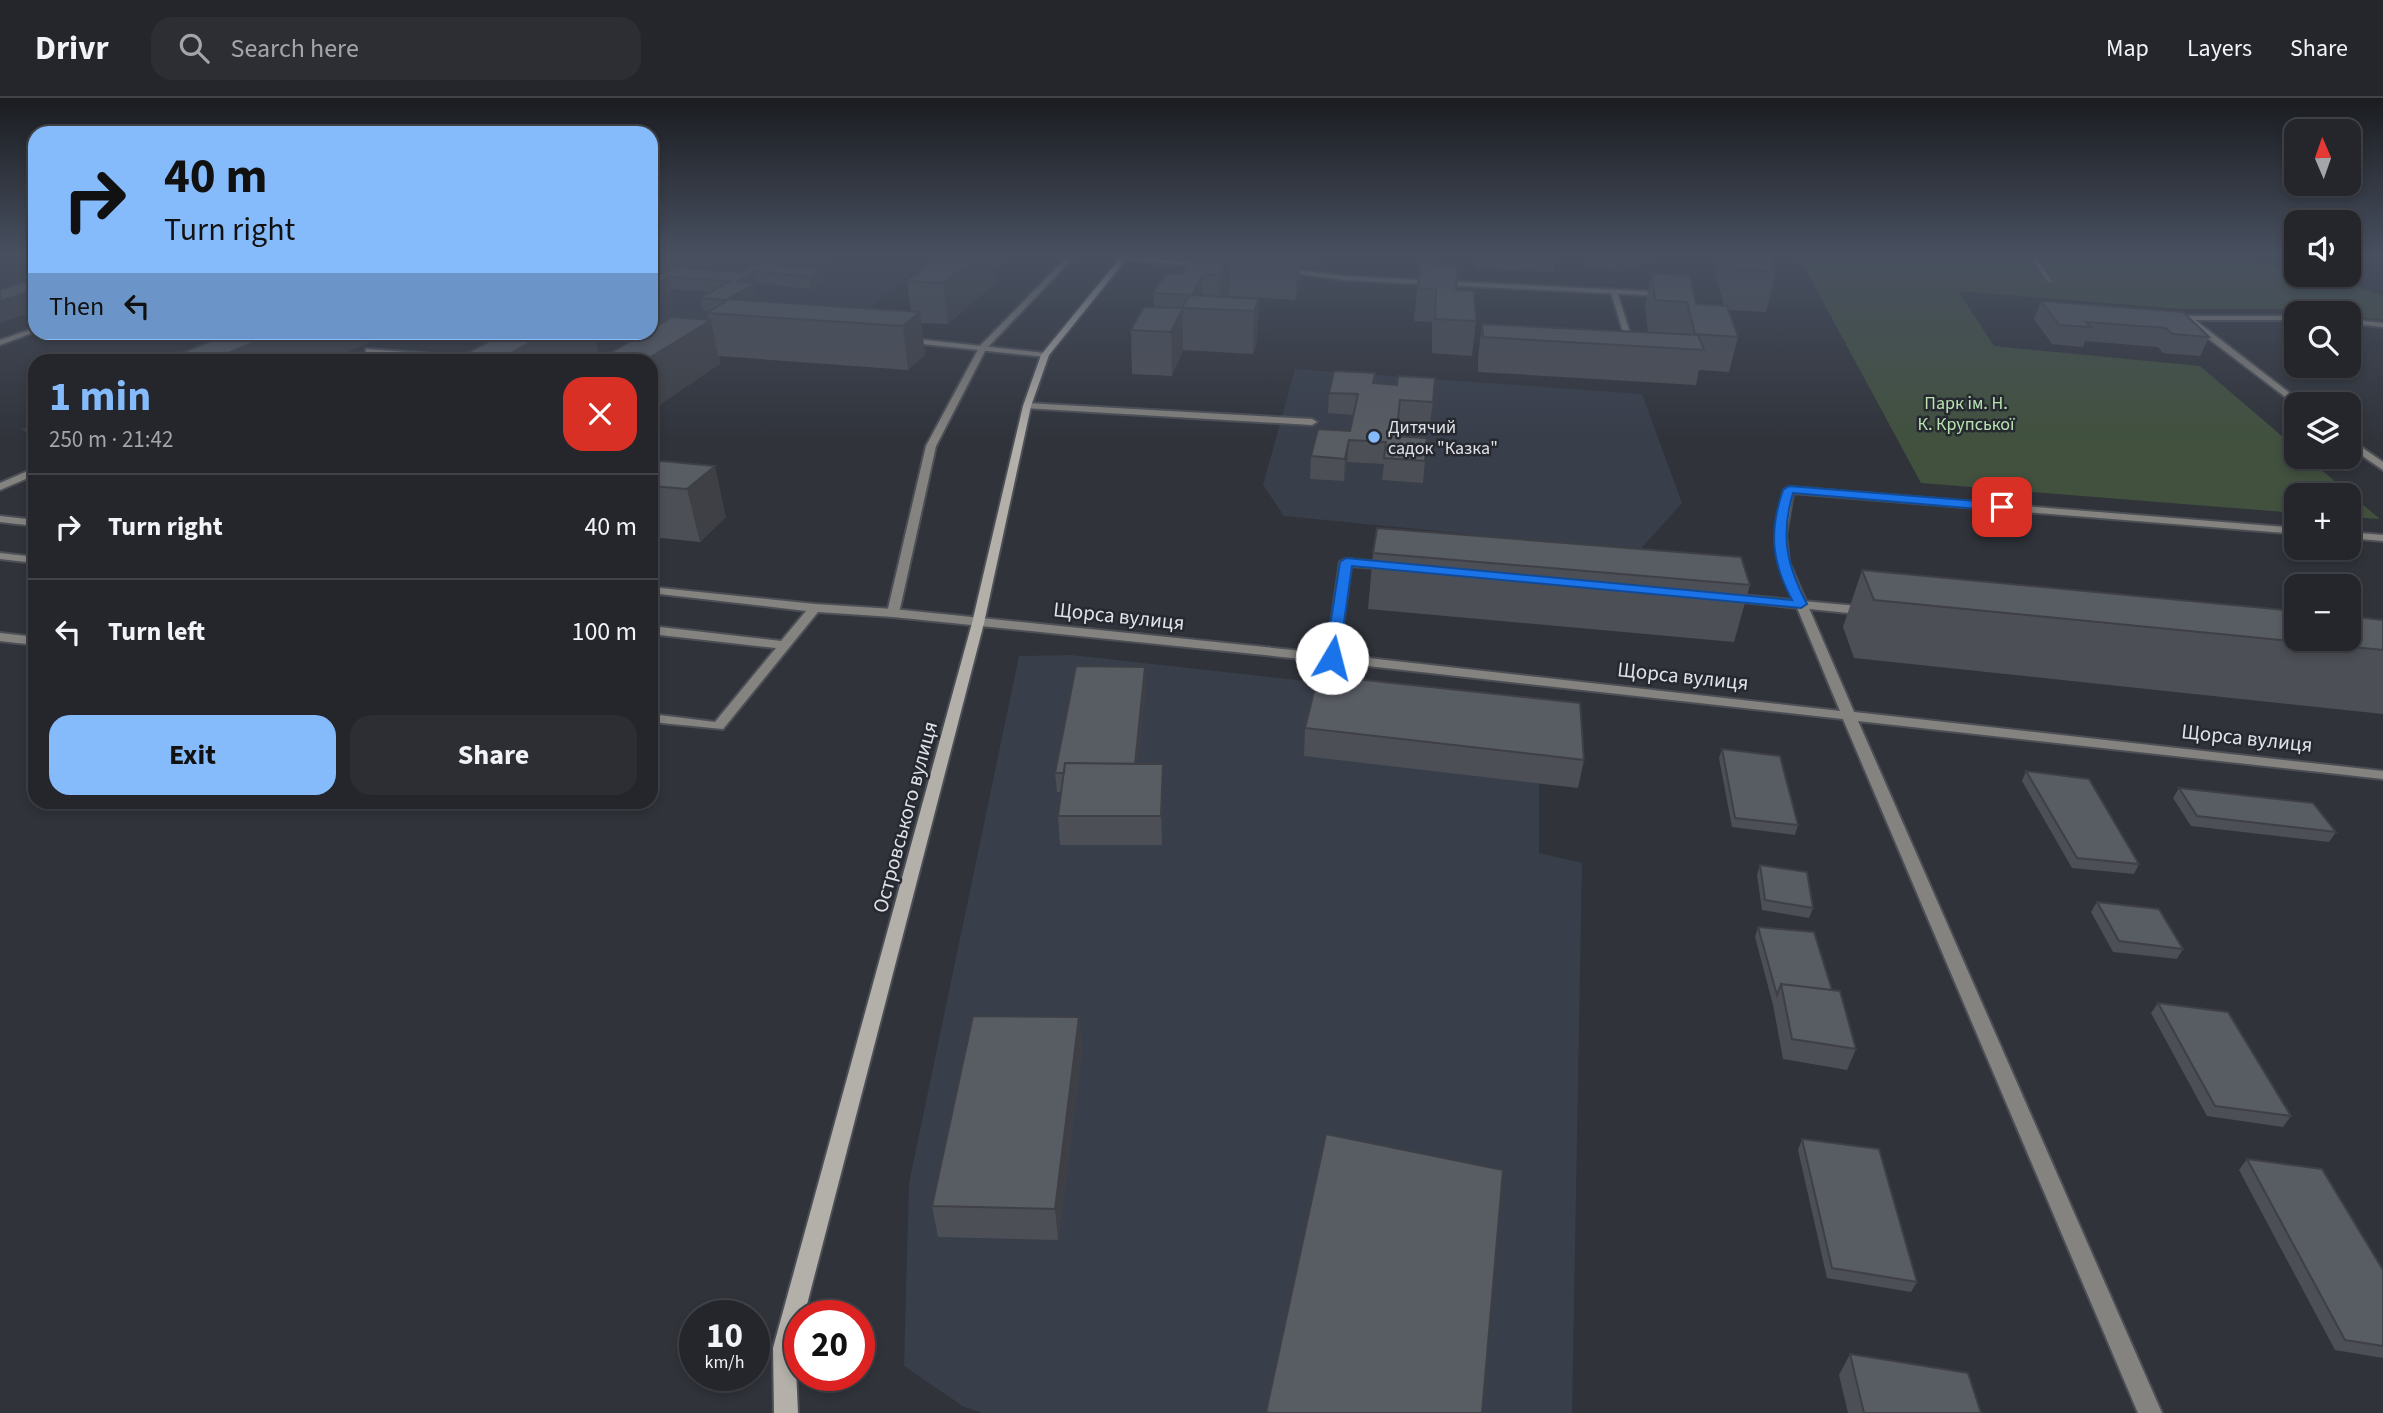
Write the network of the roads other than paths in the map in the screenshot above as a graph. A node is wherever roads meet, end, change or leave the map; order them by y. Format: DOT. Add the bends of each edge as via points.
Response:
graph roads {
  1 [pos="1012,318"];
  2 [pos="1075,318"];
  3 [pos="1623,318"];
  4 [pos="2187,318"];
  5 [pos="2361,322"];
  6 [pos="2383,325"];
  7 [pos="28,333"];
  8 [pos="902,340"];
  9 [pos="0,343"];
  10 [pos="983,348"];
  11 [pos="369,351"];
  12 [pos="408,354"];
  13 [pos="1045,355"];
  14 [pos="1637,361"];
  15 [pos="2285,392"];
  16 [pos="1027,406"];
  17 [pos="1312,422"];
  18 [pos="2361,450"];
  19 [pos="2382,465"];
  20 [pos="28,474"];
  21 [pos="0,487"];
  22 [pos="0,519"];
  23 [pos="28,522"];
  24 [pos="2284,530"];
  25 [pos="2361,536"];
  26 [pos="2383,538"];
  27 [pos="0,556"];
  28 [pos="28,559"];
  29 [pos="1401,567"];
  30 [pos="658,591"];
  31 [pos="1718,597"];
  32 [pos="1801,604"];
  33 [pos="815,608"];
  34 [pos="893,613"];
  35 [pos="1884,613"];
  36 [pos="978,623"];
  37 [pos="658,631"];
  38 [pos="0,637"];
  39 [pos="28,640"];
  40 [pos="784,645"];
  41 [pos="1332,658"];
  42 [pos="1847,715"];
  43 [pos="658,719"];
  44 [pos="2383,775"];
  45 [pos="786,1413"];
  46 [pos="2150,1413"];
  1 -- 10 [label="street"];
  2 -- 13 [label="main road, Островського вулиця"];
  3 -- 14 [label="street"];
  4 -- 15 [label="street"];
  5 -- 6 [label="street"];
  7 -- 9 [label="street"];
  8 -- 10 [label="street"];
  10 -- 13 [label="street"];
  10 -- 34 [label="street" via="931,446"];
  11 -- 12 [label="street"];
  13 -- 16 [label="main road, Островського вулиця"];
  16 -- 17 [label="street"];
  16 -- 36 [label="main road, Островського вулиця"];
  18 -- 19 [label="street"];
  20 -- 21 [label="street"];
  22 -- 23 [label="street"];
  24 -- 32 [label="street" via="1789,490 1779,520 1783,572"];
  25 -- 26 [label="street"];
  27 -- 28 [label="street"];
  29 -- 41 [label="street" via="1346,562"];
  30 -- 33 [label="street, Щорса вулиця"];
  31 -- 32 [label="street"];
  32 -- 35 [label="street"];
  32 -- 42 [label="street"];
  33 -- 34 [label="street, Щорса вулиця"];
  33 -- 40 [label="street"];
  34 -- 36 [label="street, Щорса вулиця"];
  36 -- 41 [label="street, Щорса вулиця"];
  36 -- 45 [label="main road, Островського вулиця" via="784,1348"];
  37 -- 40 [label="street"];
  38 -- 39 [label="street"];
  40 -- 43 [label="street" via="718,726"];
  41 -- 42 [label="street, Щорса вулиця"];
  42 -- 44 [label="street, Щорса вулиця"];
  42 -- 46 [label="street"];
}
